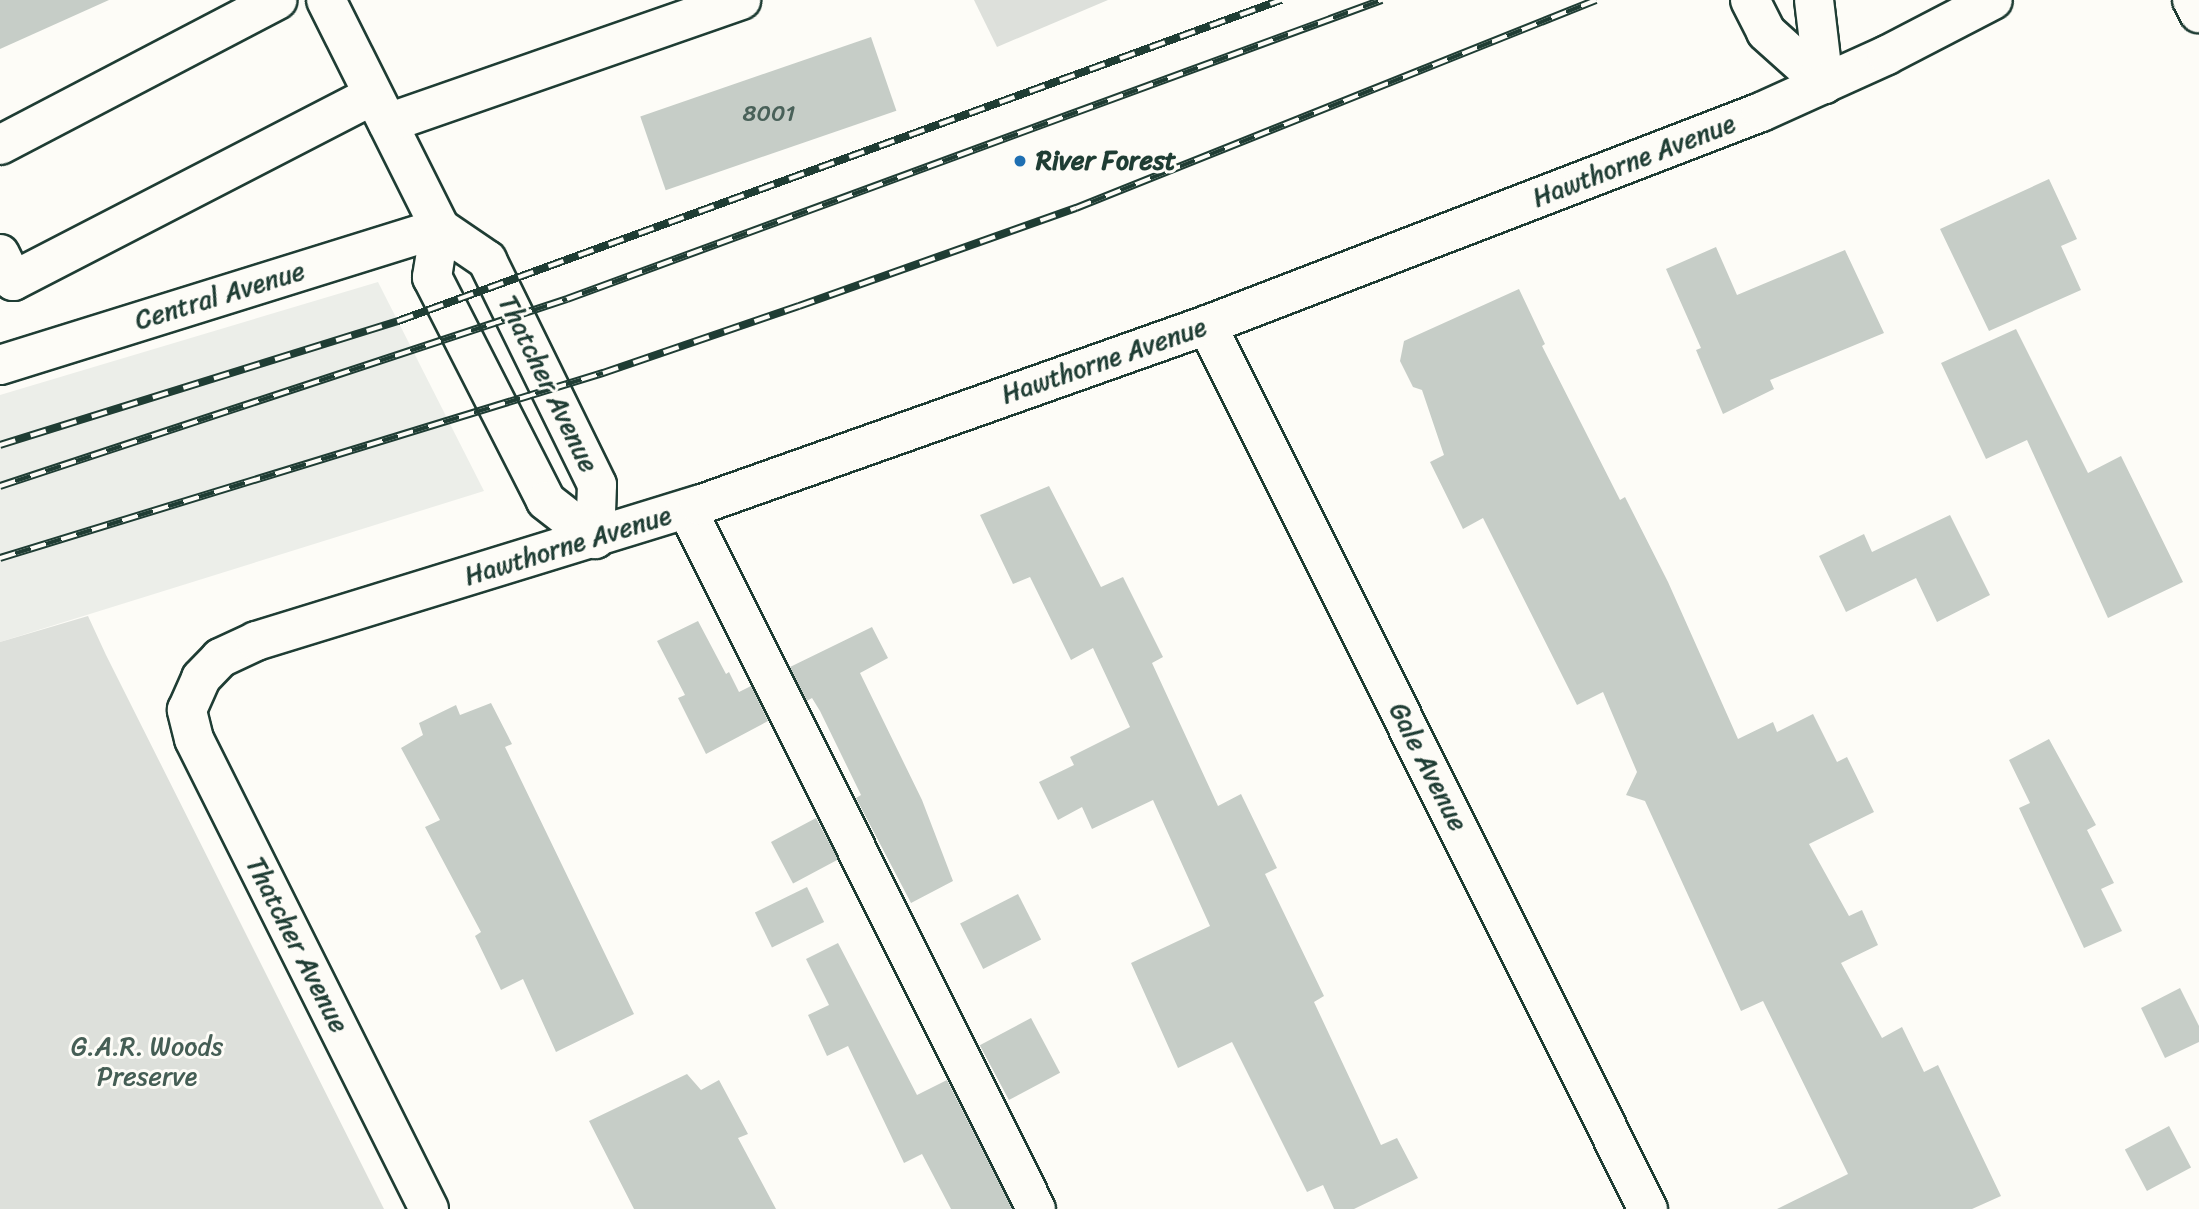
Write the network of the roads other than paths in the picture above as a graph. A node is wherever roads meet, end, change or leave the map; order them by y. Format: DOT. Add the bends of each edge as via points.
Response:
graph roads {
  1 [pos="277,0"];
  2 [pos="741,0"];
  3 [pos="1750,0"];
  4 [pos="1814,0"];
  5 [pos="1993,0"];
  6 [pos="2192,0"];
  7 [pos="335,2"];
  8 [pos="2199,13"];
  9 [pos="1824,84"];
  10 [pos="381,109"];
  11 [pos="0,145"];
  12 [pos="440,228"];
  13 [pos="0,254"];
  14 [pos="1207,325"];
  15 [pos="0,365"];
  16 [pos="687,509"];
  17 [pos="595,540"];
  18 [pos="201,678"];
  19 [pos="429,1209"];
  20 [pos="1036,1209"];
  21 [pos="1648,1209"];
  1 -- 11 [label="street"];
  2 -- 10 [label="street"];
  3 -- 9 [label="street" via="1766,32"];
  4 -- 9 [label="street"];
  5 -- 9 [label="street, Hawthorne Avenue"];
  6 -- 8 [label="street"];
  7 -- 10 [label="street, Thatcher Avenue"];
  9 -- 14 [label="street, Hawthorne Avenue"];
  10 -- 12 [label="street, Thatcher Avenue"];
  10 -- 13 [label="street" via="286,141 13,281"];
  12 -- 15 [label="street, Central Avenue"];
  12 -- 17 [label="street, Thatcher Avenue" via="487,260 597,485"];
  12 -- 17 [label="street, Thatcher Avenue" via="432,277 546,501"];
  14 -- 16 [label="street, Hawthorne Avenue"];
  14 -- 21 [label="street, Gale Avenue"];
  16 -- 17 [label="street, Hawthorne Avenue"];
  16 -- 20 [label="street"];
  17 -- 18 [label="street, Hawthorne Avenue" via="256,641 220,658"];
  18 -- 19 [label="street, Thatcher Avenue" via="187,710 194,739"];
}
